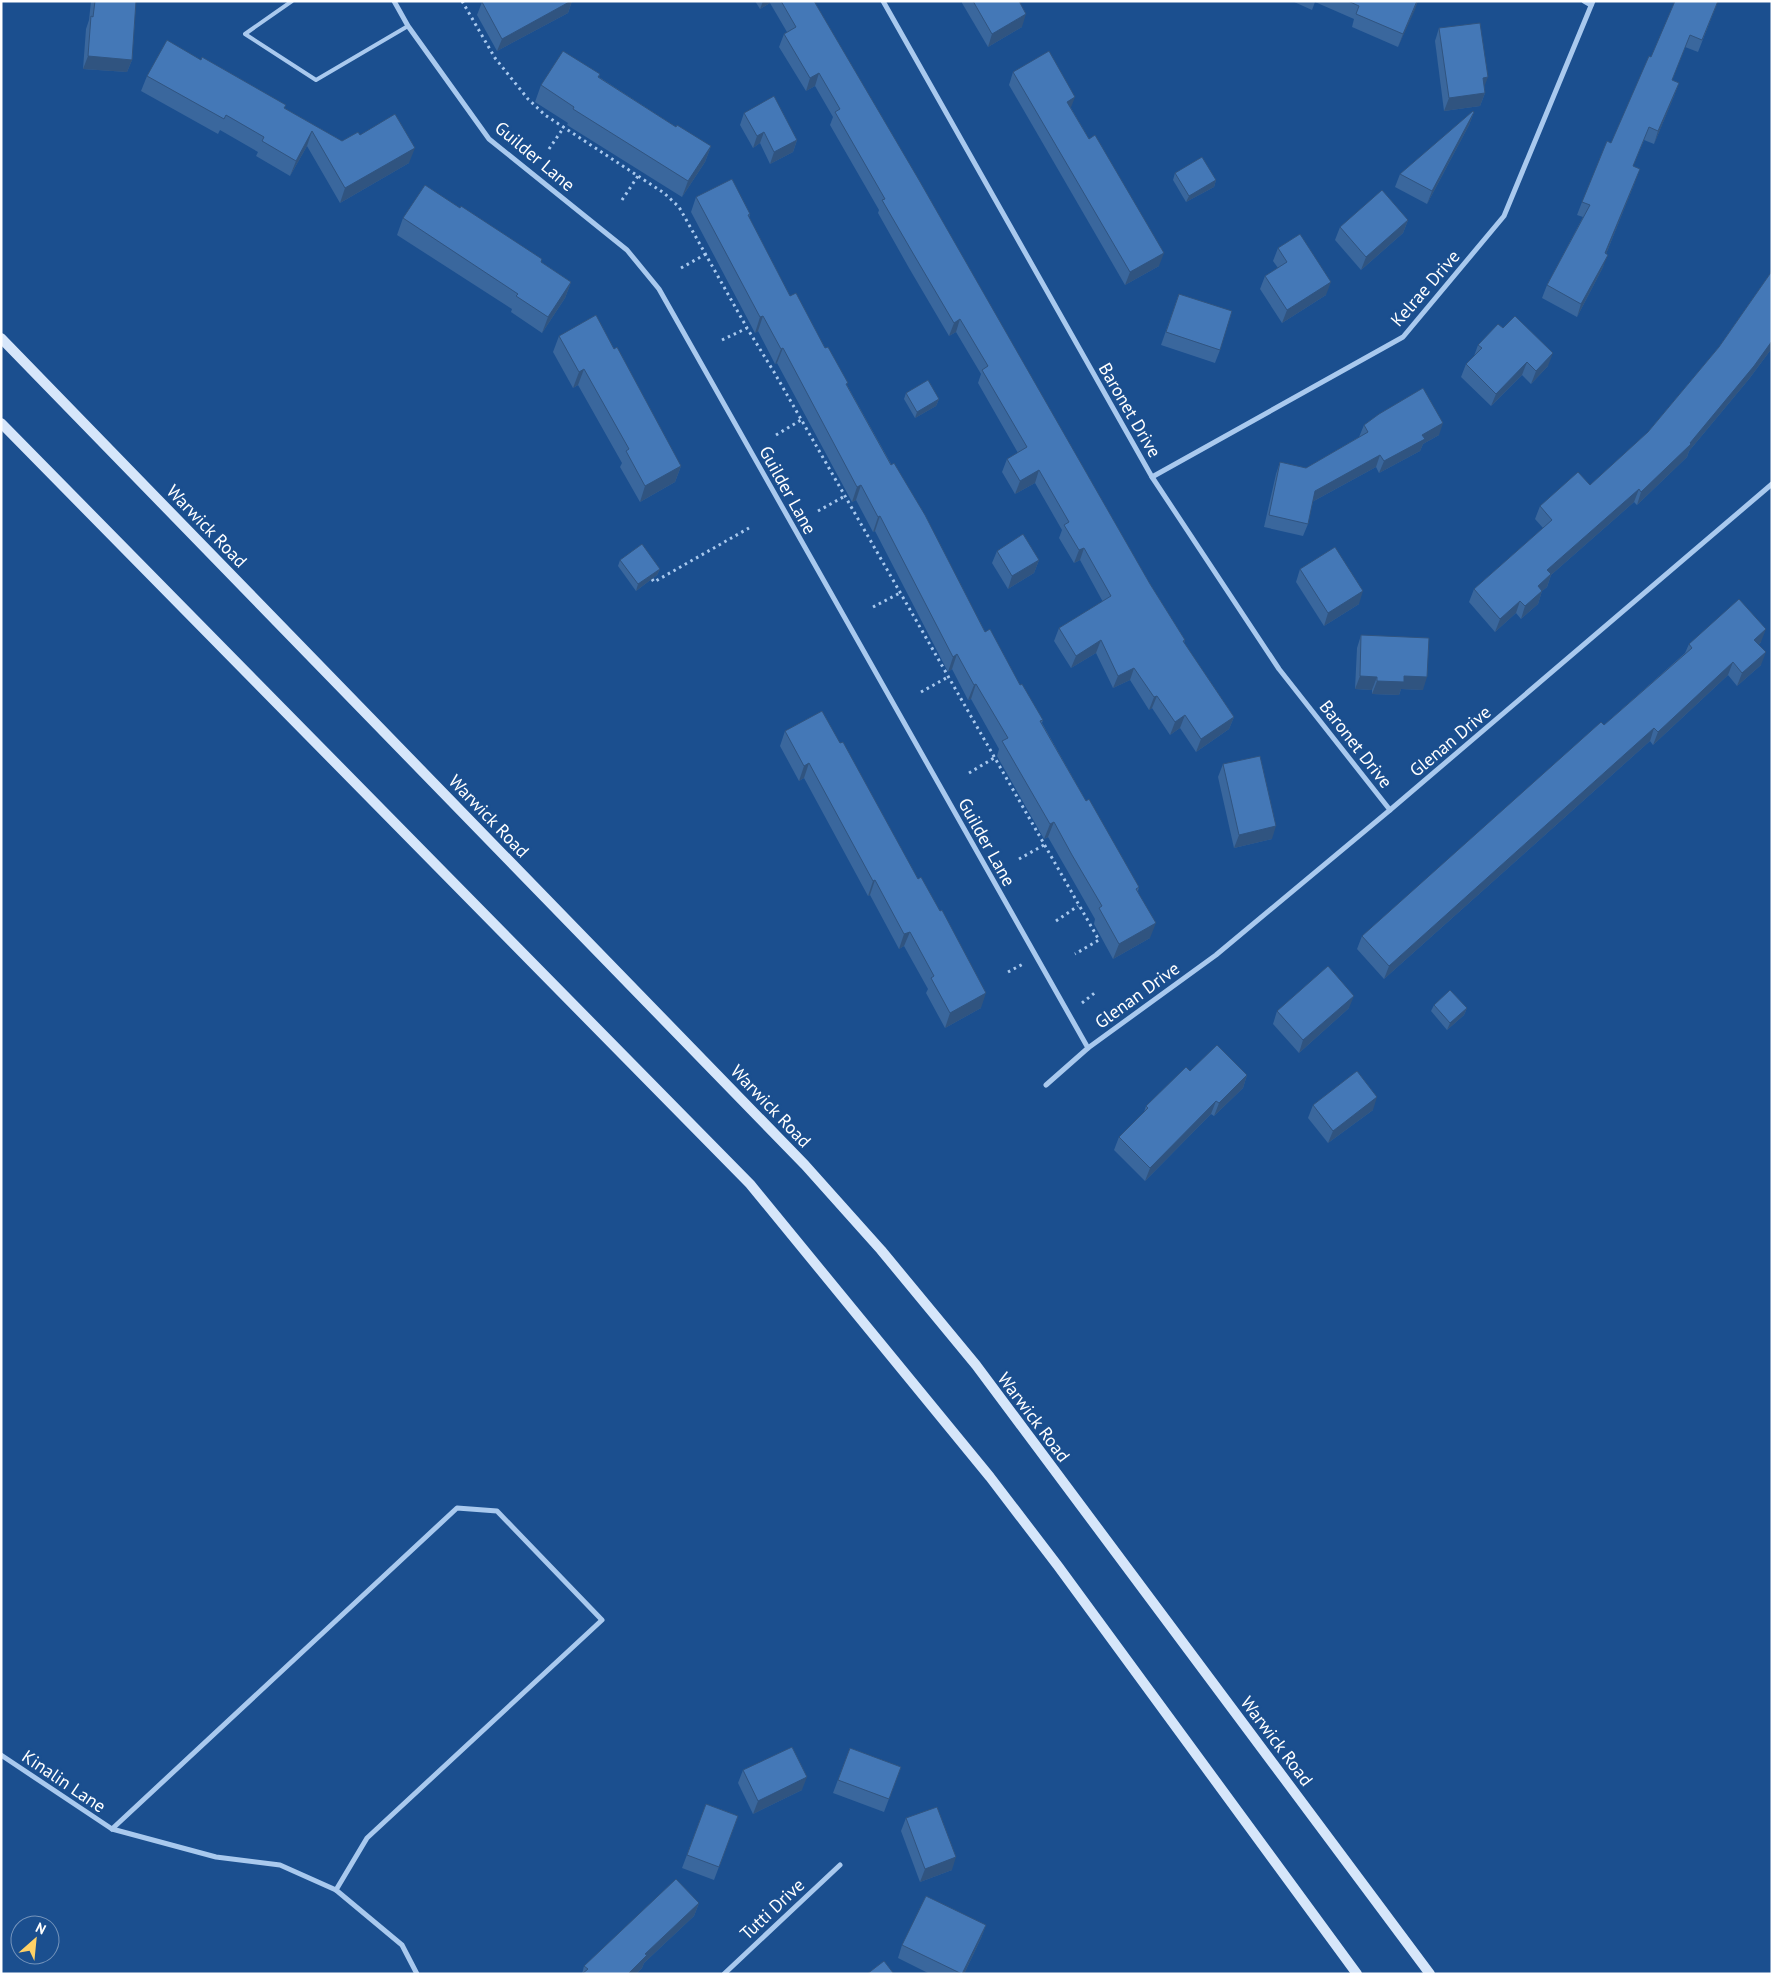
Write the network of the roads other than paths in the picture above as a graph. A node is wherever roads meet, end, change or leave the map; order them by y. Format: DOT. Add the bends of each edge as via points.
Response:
graph roads {
  1 [pos="292,1"];
  2 [pos="394,1"];
  3 [pos="883,1"];
  4 [pos="1584,1"];
  5 [pos="1592,3"];
  6 [pos="408,26"];
  7 [pos="1,338"];
  8 [pos="1,423"];
  9 [pos="1152,477"];
  10 [pos="1772,484"];
  11 [pos="1390,810"];
  12 [pos="1088,1048"];
  13 [pos="1046,1085"];
  14 [pos="1,1755"];
  15 [pos="112,1829"];
  16 [pos="840,1864"];
  17 [pos="336,1890"];
  18 [pos="417,1974"];
  19 [pos="724,1974"];
  20 [pos="1356,1974"];
  21 [pos="1430,1974"];
  1 -- 6 [label="lane" via="245,34 316,80"];
  2 -- 6 [label="street, Guilder Lane"];
  3 -- 9 [label="street, Baronet Drive"];
  4 -- 5 [label="street"];
  5 -- 9 [label="street, Kelrae Drive" via="1504,216 1403,337"];
  6 -- 12 [label="street, Guilder Lane" via="489,139 627,250 659,289"];
  7 -- 21 [label="main road, Warwick Road" via="805,1165 881,1250 976,1366"];
  8 -- 20 [label="main road" via="750,1184 990,1476"];
  9 -- 11 [label="street, Baronet Drive" via="1279,669"];
  10 -- 11 [label="street, Glenan Drive"];
  11 -- 12 [label="street, Glenan Drive" via="1216,955"];
  12 -- 13 [label="street, Glenan Drive"];
  14 -- 15 [label="street, Kinalin Lane"];
  15 -- 17 [label="street, Kinalin Lane" via="216,1857 280,1865"];
  15 -- 17 [label="street" via="457,1508 497,1511 602,1620 367,1838"];
  16 -- 19 [label="street, Tutti Drive"];
  17 -- 18 [label="street, Kinalin Lane" via="402,1945"];
}
